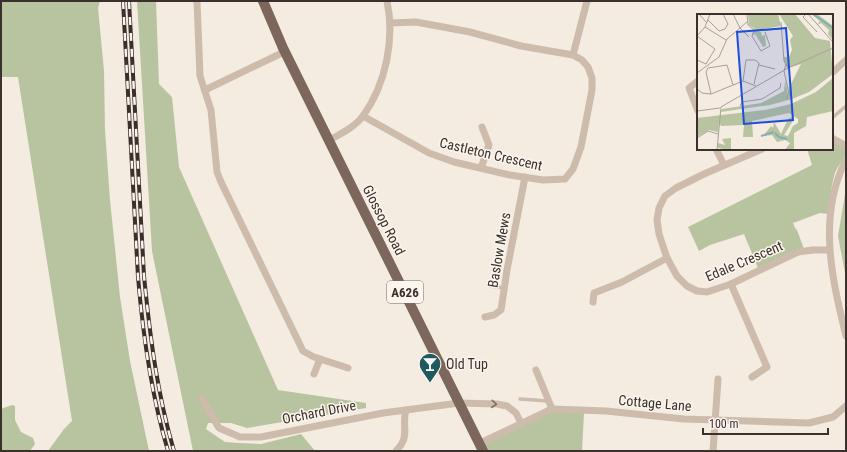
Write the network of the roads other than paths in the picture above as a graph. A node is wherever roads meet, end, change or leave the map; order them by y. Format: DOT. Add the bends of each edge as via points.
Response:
graph roads {
  1 [pos="198,1"];
  2 [pos="263,1"];
  3 [pos="387,1"];
  4 [pos="587,1"];
  5 [pos="390,23"];
  6 [pos="284,52"];
  7 [pos="573,56"];
  8 [pos="846,60"];
  9 [pos="833,72"];
  10 [pos="697,82"];
  11 [pos="205,90"];
  12 [pos="846,106"];
  13 [pos="697,108"];
  14 [pos="363,116"];
  15 [pos="833,117"];
  16 [pos="482,127"];
  17 [pos="833,139"];
  18 [pos="328,141"];
  19 [pos="846,146"];
  20 [pos="716,150"];
  21 [pos="760,150"];
  22 [pos="846,160"];
  23 [pos="724,165"];
  24 [pos="480,168"];
  25 [pos="525,177"];
  26 [pos="829,250"];
  27 [pos="667,258"];
  28 [pos="731,284"];
  29 [pos="490,286"];
  30 [pos="504,288"];
  31 [pos="593,302"];
  32 [pos="485,317"];
  33 [pos="846,336"];
  34 [pos="320,359"];
  35 [pos="348,368"];
  36 [pos="536,370"];
  37 [pos="314,374"];
  38 [pos="752,377"];
  39 [pos="718,379"];
  40 [pos="202,399"];
  41 [pos="520,399"];
  42 [pos="548,401"];
  43 [pos="458,403"];
  44 [pos="846,406"];
  45 [pos="552,409"];
  46 [pos="406,410"];
  47 [pos="715,420"];
  48 [pos="521,423"];
  49 [pos="481,447"];
  50 [pos="396,451"];
  51 [pos="713,451"];
  1 -- 11 [label="street" via="198,66"];
  2 -- 6 [label="main road, Glossop Road / A626"];
  3 -- 5 [label="street"];
  4 -- 7 [label="street"];
  5 -- 7 [label="street, Castleton Crescent" via="416,22"];
  5 -- 14 [label="street" via="387,57 381,80"];
  6 -- 11 [label="street"];
  6 -- 18 [label="main road, Glossop Road / A626"];
  7 -- 25 [label="street, Castleton Crescent" via="582,60 592,78 581,147 573,169 565,178 542,180"];
  8 -- 9 [label="street"];
  10 -- 13 [label="street" via="689,88"];
  11 -- 34 [label="street" via="211,110 217,172 221,182 303,351"];
  12 -- 15 [label="lane"];
  14 -- 18 [label="street"];
  14 -- 24 [label="street, Castleton Crescent" via="429,153"];
  16 -- 24 [label="street" via="488,145"];
  17 -- 19 [label="street"];
  18 -- 43 [label="main road, Glossop Road / A626"];
  20 -- 23 [label="street"];
  21 -- 23 [label="street, Edale Crescent"];
  22 -- 26 [label="street" via="833,194"];
  23 -- 27 [label="street, Edale Crescent" via="665,196 657,220"];
  24 -- 25 [label="street, Castleton Crescent"];
  25 -- 30 [label="street, Baslow Mews"];
  26 -- 28 [label="street, Edale Crescent" via="798,252"];
  26 -- 33 [label="street"];
  27 -- 28 [label="street, Edale Crescent" via="677,276 687,286 698,291 707,292"];
  27 -- 31 [label="street" via="622,282 594,293"];
  28 -- 38 [label="street" via="767,367"];
  29 -- 30 [label="lane"];
  30 -- 32 [label="street, Baslow Mews" via="501,310"];
  34 -- 35 [label="street"];
  34 -- 37 [label="street"];
  36 -- 42 [label="street"];
  39 -- 47 [label="street"];
  40 -- 46 [label="street, Orchard Drive" via="219,428 240,437 261,437"];
  41 -- 42 [label="lane"];
  42 -- 45 [label="street"];
  43 -- 46 [label="street, Orchard Drive"];
  43 -- 48 [label="street, one-way" via="507,406 516,413"];
  43 -- 49 [label="main road, Glossop Road / A626"];
  44 -- 47 [label="street, Cottage Lane" via="833,417 809,423"];
  45 -- 47 [label="street, Cottage Lane"];
  45 -- 48 [label="street, Cottage Lane"];
  46 -- 50 [label="street" via="403,417 403,442"];
  47 -- 51 [label="street"];
  48 -- 49 [label="street, Cottage Lane"];
}
